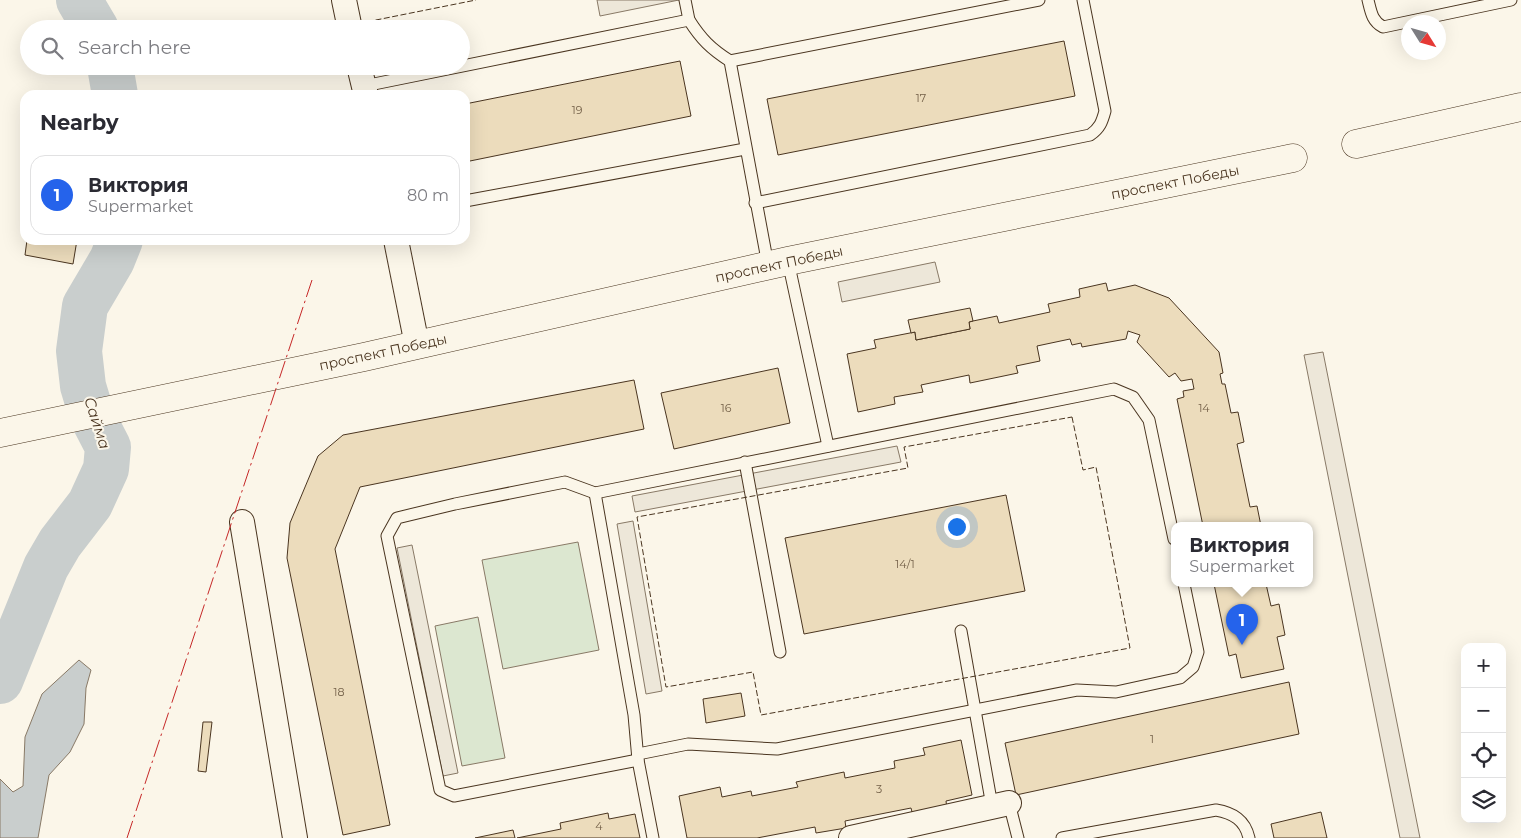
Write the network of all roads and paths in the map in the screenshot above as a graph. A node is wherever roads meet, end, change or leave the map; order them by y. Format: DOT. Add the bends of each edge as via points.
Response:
graph roads {
  1 [pos="344,0"];
  2 [pos="685,0"];
  3 [pos="1039,0"];
  4 [pos="1083,0"];
  5 [pos="1368,0"];
  6 [pos="1511,0"];
  7 [pos="348,20"];
  8 [pos="689,20"];
  9 [pos="730,61"];
  10 [pos="470,62"];
  11 [pos="404,75"];
  12 [pos="363,83"];
  13 [pos="1521,107"];
  14 [pos="1356,144"];
  15 [pos="745,149"];
  16 [pos="1294,158"];
  17 [pos="470,200"];
  18 [pos="755,203"];
  19 [pos="397,245"];
  20 [pos="778,263"];
  21 [pos="417,345"];
  22 [pos="0,433"];
  23 [pos="828,446"];
  24 [pos="745,462"];
  25 [pos="595,493"];
  26 [pos="242,522"];
  27 [pos="1171,524"];
  28 [pos="1185,587"];
  29 [pos="961,631"];
  30 [pos="780,652"];
  31 [pos="975,709"];
  32 [pos="638,757"];
  33 [pos="1000,804"];
  34 [pos="295,838"];
  35 [pos="653,838"];
  36 [pos="850,838"];
  37 [pos="1018,838"];
  38 [pos="1062,838"];
  39 [pos="1249,838"];
  1 -- 7 [label="street"];
  2 -- 8 [label="lane"];
  3 -- 9 [label="lane"];
  4 -- 18 [label="lane" via="1105,110 1098,130 1090,135"];
  5 -- 6 [label="lane" via="1372,17 1383,27"];
  8 -- 9 [label="lane" via="699,36"];
  8 -- 10 [label="lane"];
  9 -- 15 [label="lane"];
  11 -- 12 [label="lane"];
  13 -- 14 [label="street"];
  15 -- 17 [label="lane"];
  15 -- 18 [label="lane"];
  16 -- 20 [label="street, проспект Победы"];
  18 -- 20 [label="lane"];
  19 -- 21 [label="street"];
  20 -- 21 [label="street, проспект Победы"];
  20 -- 23 [label="lane"];
  21 -- 22 [label="street, проспект Победы"];
  23 -- 24 [label="lane"];
  23 -- 27 [label="lane" via="1114,389 1133,398 1150,420"];
  24 -- 25 [label="lane"];
  24 -- 30 [label="lane"];
  25 -- 32 [label="lane" via="634,715"];
  25 -- 32 [label="lane" via="565,482 455,504 397,518 387,536 440,790 454,796"];
  26 -- 34 [label="street"];
  28 -- 31 [label="lane" via="1198,652 1193,667 1180,678 1116,692 1077,690"];
  29 -- 31 [label="lane"];
  31 -- 32 [label="lane" via="777,748 688,744"];
  31 -- 33 [label="lane"];
  32 -- 35 [label="lane"];
  33 -- 36 [label="street"];
  33 -- 37 [label="lane"];
  38 -- 39 [label="lane" via="1216,810 1228,812 1241,820"];
}
